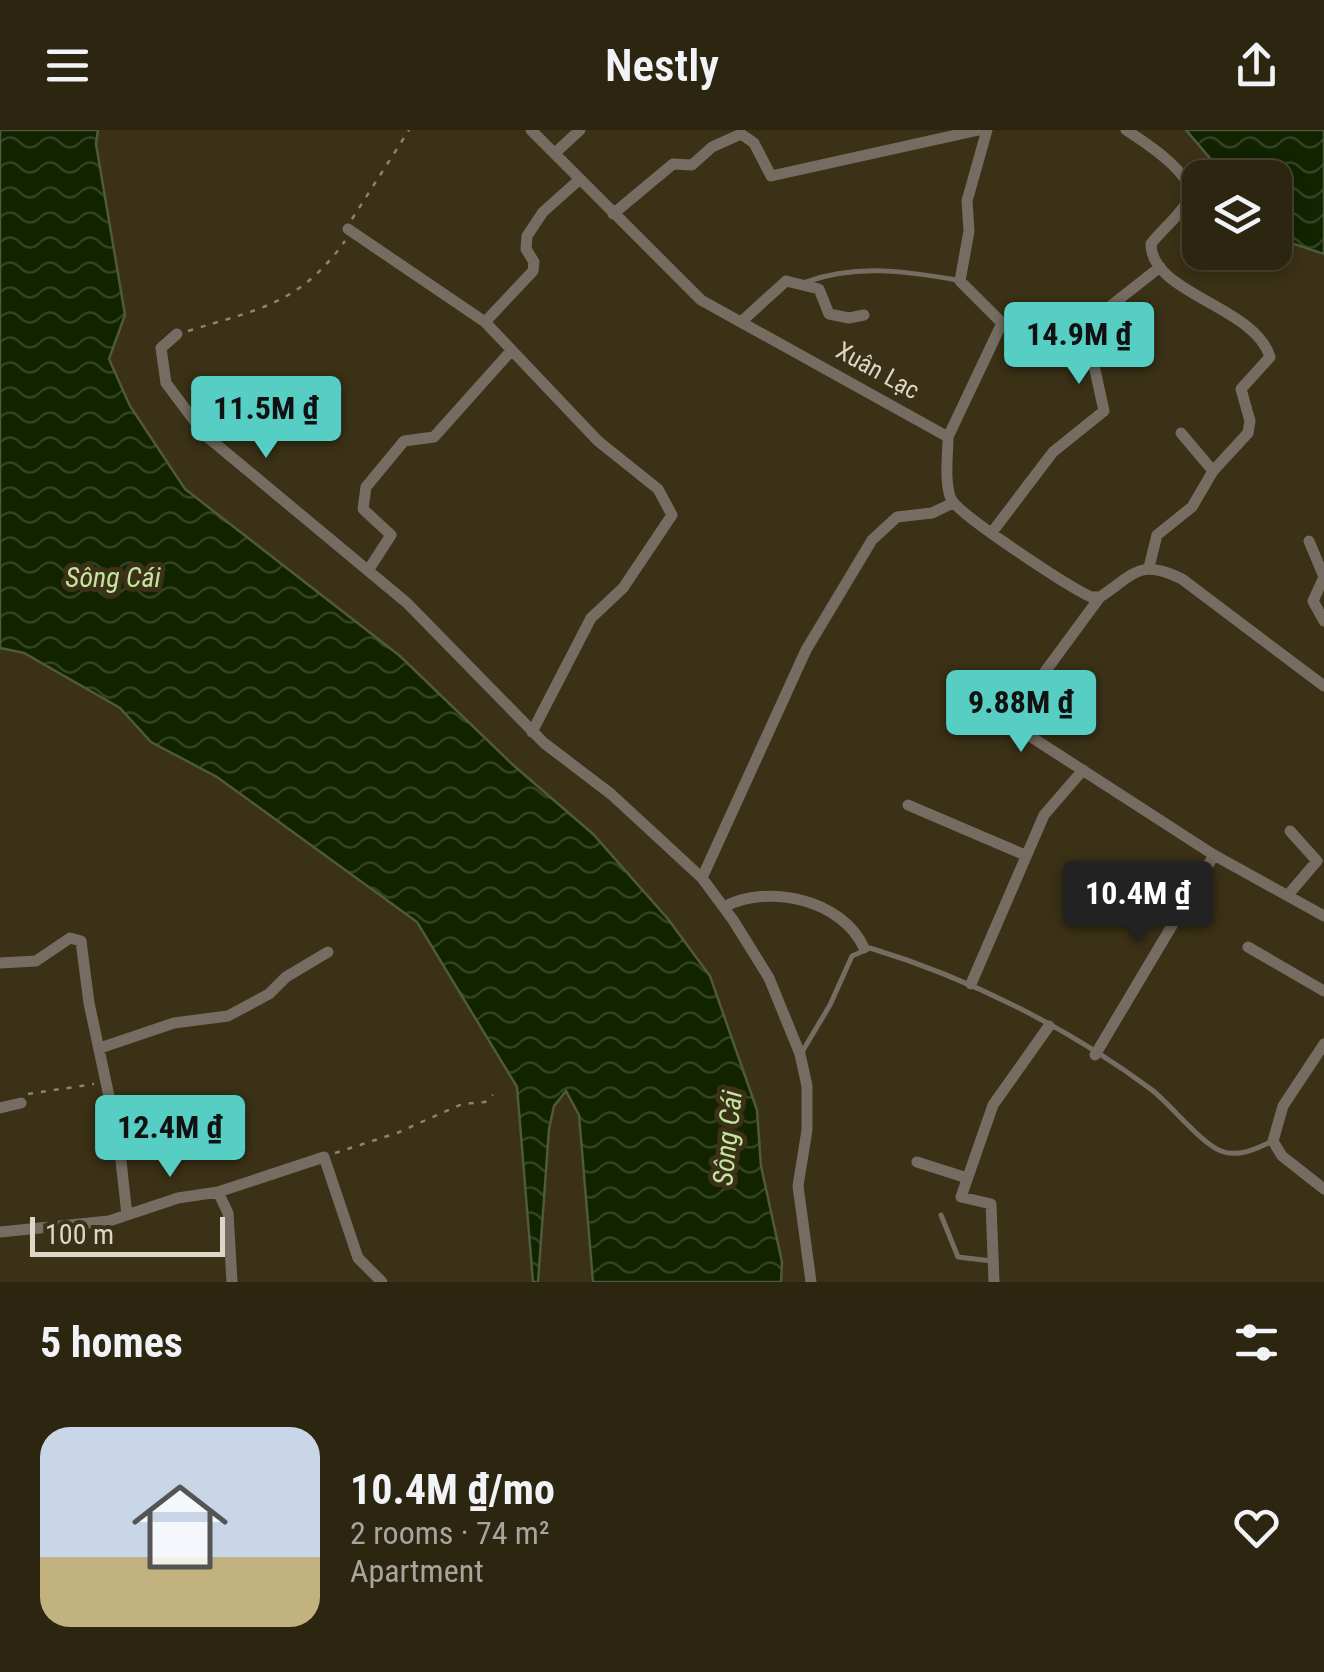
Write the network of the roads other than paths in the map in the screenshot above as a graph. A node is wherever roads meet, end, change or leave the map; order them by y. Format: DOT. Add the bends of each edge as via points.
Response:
graph roads {
  1 [pos="530,130"];
  2 [pos="580,130"];
  3 [pos="978,130"];
  4 [pos="988,130"];
  5 [pos="1126,130"];
  6 [pos="555,152"];
  7 [pos="580,179"];
  8 [pos="614,214"];
  9 [pos="348,229"];
  10 [pos="1160,267"];
  11 [pos="960,281"];
  12 [pos="804,282"];
  13 [pos="864,315"];
  14 [pos="485,322"];
  15 [pos="741,322"];
  16 [pos="177,334"];
  17 [pos="511,351"];
  18 [pos="1181,432"];
  19 [pos="948,437"];
  20 [pos="1213,471"];
  21 [pos="952,502"];
  22 [pos="992,531"];
  23 [pos="1309,541"];
  24 [pos="1149,566"];
  25 [pos="368,569"];
  26 [pos="1100,598"];
  27 [pos="1324,622"];
  28 [pos="1324,686"];
  29 [pos="532,732"];
  30 [pos="1083,770"];
  31 [pos="908,806"];
  32 [pos="1290,831"];
  33 [pos="1026,855"];
  34 [pos="1214,856"];
  35 [pos="702,878"];
  36 [pos="1288,895"];
  37 [pos="724,907"];
  38 [pos="1324,916"];
  39 [pos="1248,947"];
  40 [pos="864,948"];
  41 [pos="328,952"];
  42 [pos="0,963"];
  43 [pos="971,984"];
  44 [pos="1324,991"];
  45 [pos="1049,1026"];
  46 [pos="1324,1044"];
  47 [pos="100,1048"];
  48 [pos="800,1054"];
  49 [pos="1094,1055"];
  50 [pos="20,1102"];
  51 [pos="0,1108"];
  52 [pos="1273,1140"];
  53 [pos="917,1162"];
  54 [pos="967,1178"];
  55 [pos="1324,1190"];
  56 [pos="218,1192"];
  57 [pos="126,1215"];
  58 [pos="941,1215"];
  59 [pos="0,1232"];
  60 [pos="995,1261"];
  61 [pos="232,1282"];
  62 [pos="382,1282"];
  63 [pos="811,1282"];
  64 [pos="994,1282"];
  1 -- 6 [label="street, Xuân Lạc"];
  2 -- 6 [label="street"];
  3 -- 8 [label="street" via="770,176 754,143 741,134 692,165 673,164"];
  4 -- 11 [label="street" via="968,201"];
  5 -- 10 [label="street" via="1170,162 1188,187 1188,200 1151,244"];
  6 -- 7 [label="street, Xuân Lạc"];
  7 -- 8 [label="street, Xuân Lạc"];
  7 -- 14 [label="street" via="530,229 526,249 533,272"];
  8 -- 15 [label="street, Xuân Lạc" via="702,300"];
  9 -- 14 [label="street"];
  10 -- 20 [label="street" via="1205,302 1243,320 1269,352 1241,389 1251,427"];
  10 -- 22 [label="street" via="1089,323 1104,411 1053,452"];
  11 -- 12 [label="lane" via="842,269"];
  11 -- 19 [label="street" via="1002,322"];
  12 -- 13 [label="street" via="818,289 830,314"];
  12 -- 15 [label="street" via="780,285"];
  14 -- 17 [label="street"];
  15 -- 19 [label="street, Xuân Lạc"];
  16 -- 25 [label="street" via="161,348 160,359 166,383 190,417 239,466"];
  17 -- 25 [label="street" via="434,437 401,444 366,488 362,509 391,535"];
  17 -- 29 [label="street" via="598,441 658,490 671,510 632,576 591,618"];
  18 -- 20 [label="street"];
  19 -- 21 [label="street"];
  20 -- 24 [label="street" via="1192,507 1157,536"];
  21 -- 22 [label="street"];
  21 -- 35 [label="street" via="932,514 897,517 872,540 806,650"];
  22 -- 26 [label="street"];
  23 -- 27 [label="street" via="1324,578 1312,601"];
  24 -- 26 [label="street"];
  24 -- 28 [label="street" via="1182,579"];
  25 -- 29 [label="street"];
  26 -- 30 [label="street" via="1008,722"];
  29 -- 35 [label="street"];
  30 -- 33 [label="street" via="1044,815"];
  30 -- 34 [label="street"];
  31 -- 33 [label="street"];
  32 -- 36 [label="street" via="1317,861"];
  33 -- 43 [label="street"];
  34 -- 36 [label="street"];
  34 -- 49 [label="street"];
  35 -- 37 [label="street"];
  36 -- 38 [label="street"];
  37 -- 40 [label="street" via="742,898 814,904 845,918"];
  37 -- 48 [label="street" via="769,978"];
  39 -- 44 [label="street"];
  40 -- 43 [label="lane"];
  40 -- 48 [label="lane" via="852,956"];
  41 -- 47 [label="street" via="239,1011 174,1023"];
  42 -- 47 [label="street" via="36,961 79,938"];
  43 -- 45 [label="lane"];
  45 -- 49 [label="lane"];
  45 -- 54 [label="street" via="993,1105"];
  46 -- 52 [label="street" via="1283,1106"];
  47 -- 57 [label="street"];
  48 -- 63 [label="street" via="807,1130 798,1186"];
  49 -- 52 [label="lane" via="1151,1090 1221,1151 1250,1152"];
  50 -- 51 [label="street"];
  52 -- 55 [label="street" via="1282,1156"];
  53 -- 54 [label="street"];
  54 -- 60 [label="street" via="961,1198 991,1204"];
  56 -- 57 [label="street"];
  56 -- 61 [label="street" via="228,1212"];
  56 -- 62 [label="street" via="324,1157 358,1258"];
  57 -- 59 [label="street" via="68,1228"];
  58 -- 60 [label="lane" via="958,1257"];
  60 -- 64 [label="street"];
}
